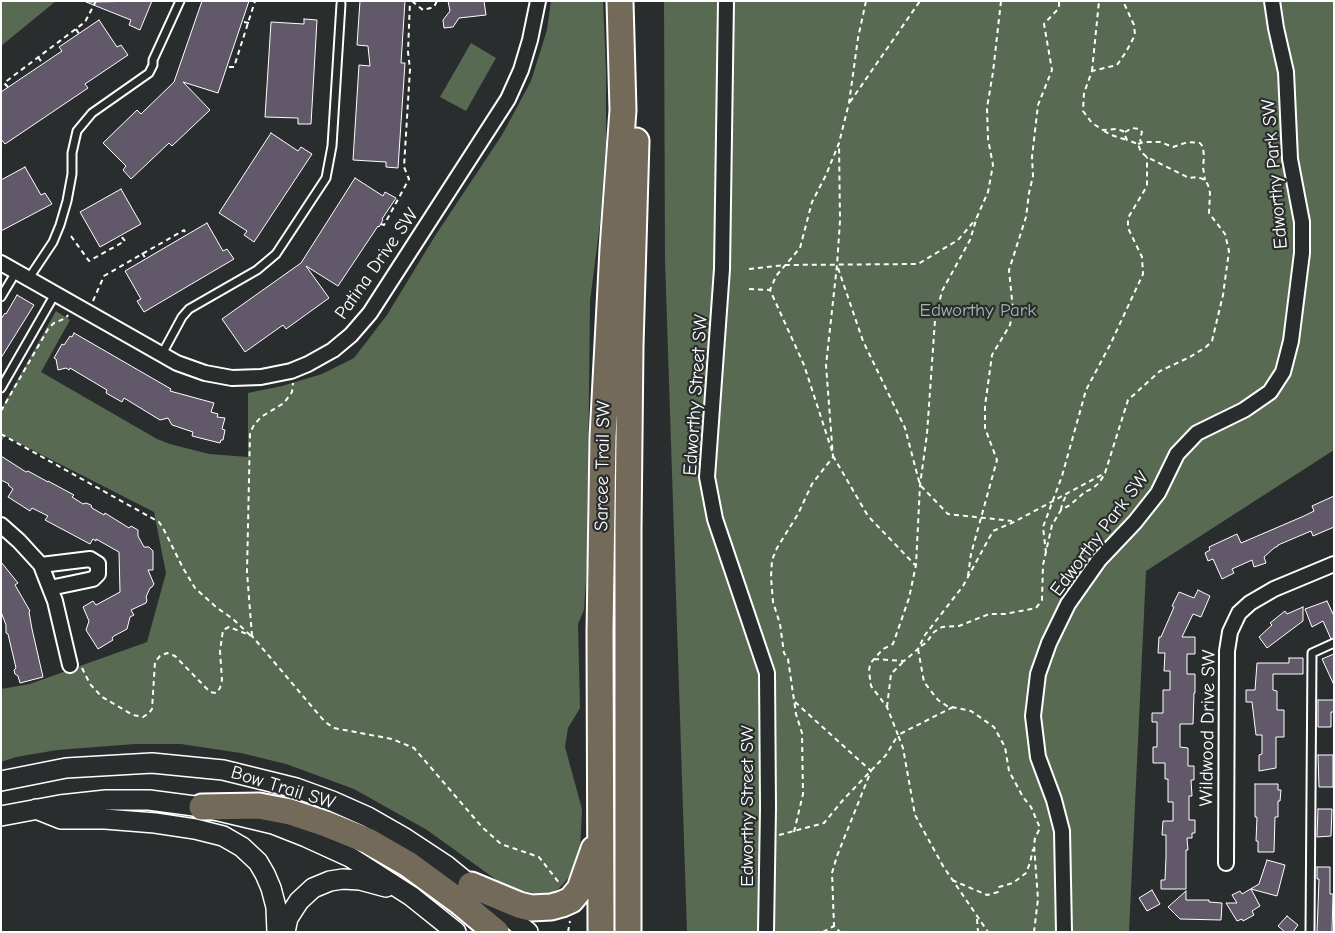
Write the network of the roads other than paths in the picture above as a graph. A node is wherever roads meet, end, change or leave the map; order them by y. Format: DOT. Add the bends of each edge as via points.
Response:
graph roads {
  1 [pos="180,1"];
  2 [pos="538,1"];
  3 [pos="620,1"];
  4 [pos="634,1"];
  5 [pos="726,1"];
  6 [pos="1272,1"];
  7 [pos="341,4"];
  8 [pos="1,263"];
  9 [pos="22,275"];
  10 [pos="55,294"];
  11 [pos="1,297"];
  12 [pos="162,354"];
  13 [pos="1,388"];
  14 [pos="1,525"];
  15 [pos="40,565"];
  16 [pos="1333,565"];
  17 [pos="50,588"];
  18 [pos="1334,642"];
  19 [pos="70,665"];
  20 [pos="1,781"];
  21 [pos="202,807"];
  22 [pos="35,809"];
  23 [pos="1,816"];
  24 [pos="600,833"];
  25 [pos="629,837"];
  26 [pos="1226,862"];
  27 [pos="471,885"];
  28 [pos="411,896"];
  29 [pos="277,932"];
  30 [pos="285,932"];
  31 [pos="456,932"];
  32 [pos="496,932"];
  33 [pos="528,932"];
  34 [pos="601,932"];
  35 [pos="628,932"];
  36 [pos="643,932"];
  37 [pos="766,932"];
  38 [pos="1064,932"];
  39 [pos="1310,932"];
  1 -- 9 [label="lane" via="148,72 92,112 77,131 72,174 60,225 53,242"];
  2 -- 12 [label="street, Patina Drive SW" via="524,62 508,99 370,313 351,335 308,364 261,377 232,378 206,374"];
  3 -- 24 [label="highway, Sarcee Trail SW" via="623,110 603,437"];
  4 -- 25 [label="highway, Sarcee Trail SW" via="636,138 628,530"];
  5 -- 37 [label="street, Edworthy Street SW" via="722,268 707,477 715,519 767,673"];
  6 -- 38 [label="street, Edworthy Park SW" via="1286,72 1290,159 1302,222 1302,254 1291,341 1283,372 1270,392 1244,410 1197,433 1177,454 1158,493 1099,560 1068,604 1049,643 1038,674 1033,716 1038,757 1062,830"];
  7 -- 12 [label="lane" via="332,146 326,178 276,254 257,270 189,309"];
  8 -- 9 [label="street, Patina Drive SW"];
  9 -- 10 [label="street, Patina Drive SW"];
  9 -- 11 [label="lane"];
  10 -- 12 [label="street, Patina Drive SW"];
  10 -- 13 [label="lane"];
  14 -- 15 [label="street"];
  15 -- 17 [label="street"];
  15 -- 17 [label="street" via="90,559 99,568 93,579"];
  16 -- 26 [label="street, Wildwood Drive SW" via="1274,589 1250,603 1239,613 1230,632 1227,651"];
  17 -- 19 [label="street"];
  18 -- 39 [label="lane" via="1312,653"];
  20 -- 27 [label="main road, Bow Trail SW" via="66,768 152,763 224,770 262,778 332,801 368,817 448,866"];
  21 -- 22 [label="main road, Bow Trail SW" via="148,800 106,800"];
  21 -- 28 [label="main road, Bow Trail SW" via="272,824 306,837 350,857"];
  21 -- 32 [label="highway" via="259,806 290,812 368,841 408,864"];
  22 -- 23 [label="main road, Bow Trail SW"];
  22 -- 29 [label="main road" via="61,819 155,823 223,836 242,846 265,874 276,906"];
  24 -- 27 [label="highway" via="580,889 571,900 562,904 551,908 531,908"];
  24 -- 34 [label="highway, Sarcee Trail SW"];
  25 -- 35 [label="highway, Sarcee Trail SW"];
  25 -- 36 [label="highway"];
  27 -- 33 [label="main road, Bow Trail SW"];
  28 -- 30 [label="main road" via="360,880 330,881 313,888 299,901 288,918"];
  28 -- 31 [label="main road, Bow Trail SW"];
}
